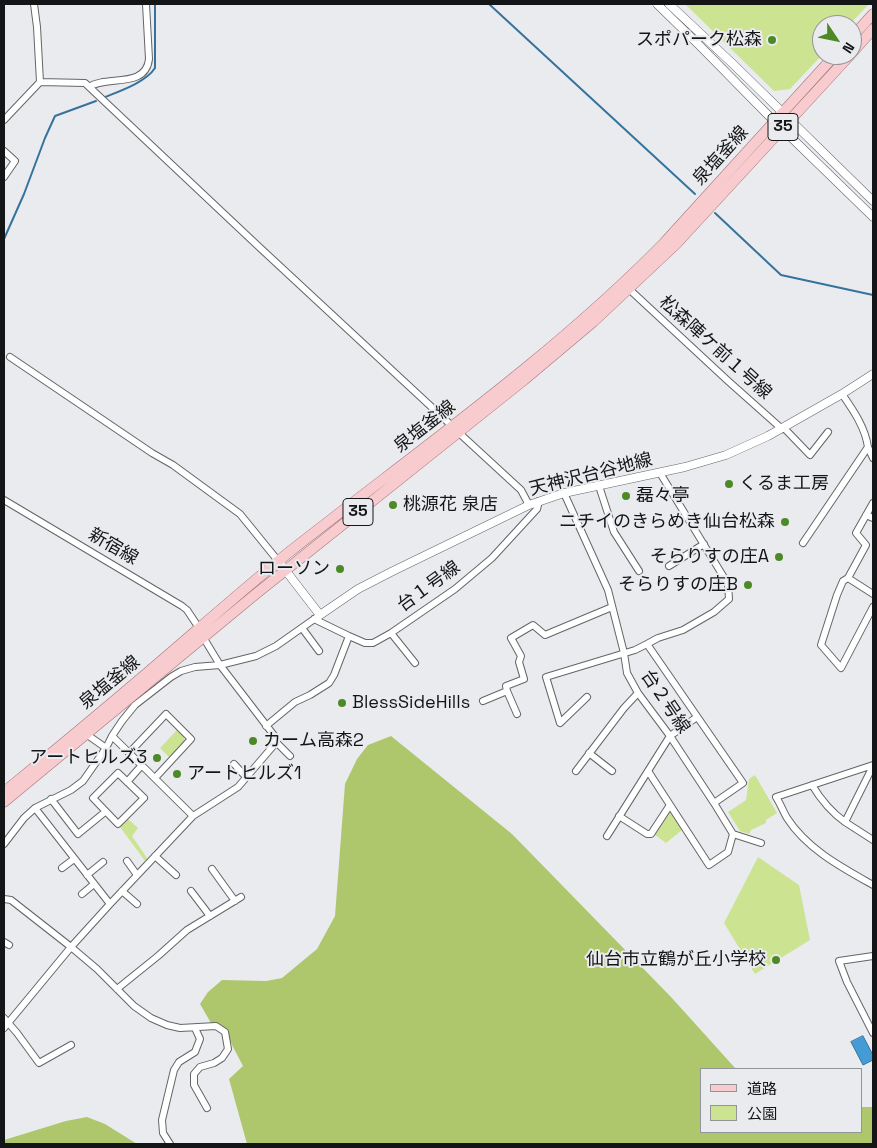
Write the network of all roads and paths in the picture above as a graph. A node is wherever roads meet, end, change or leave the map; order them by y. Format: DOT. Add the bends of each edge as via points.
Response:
graph roads {
  1 [pos="34,4"];
  2 [pos="146,4"];
  3 [pos="657,4"];
  4 [pos="669,4"];
  5 [pos="873,14"];
  6 [pos="862,26"];
  7 [pos="873,30"];
  8 [pos="862,42"];
  9 [pos="827,65"];
  10 [pos="839,65"];
  11 [pos="40,82"];
  12 [pos="89,87"];
  13 [pos="786,116"];
  14 [pos="4,120"];
  15 [pos="778,125"];
  16 [pos="4,152"];
  17 [pos="4,178"];
  18 [pos="873,201"];
  19 [pos="873,217"];
  20 [pos="629,289"];
  21 [pos="10,357"];
  22 [pos="873,374"];
  23 [pos="842,394"];
  24 [pos="783,428"];
  25 [pos="455,429"];
  26 [pos="828,432"];
  27 [pos="870,449"];
  28 [pos="873,458"];
  29 [pos="660,473"];
  30 [pos="598,486"];
  31 [pos="564,493"];
  32 [pos="4,500"];
  33 [pos="540,501"];
  34 [pos="873,503"];
  35 [pos="529,505"];
  36 [pos="866,515"];
  37 [pos="873,518"];
  38 [pos="803,543"];
  39 [pos="704,544"];
  40 [pos="282,566"];
  41 [pos="669,566"];
  42 [pos="639,571"];
  43 [pos="848,578"];
  44 [pos="873,594"];
  45 [pos="612,607"];
  46 [pos="873,607"];
  47 [pos="317,617"];
  48 [pos="302,628"];
  49 [pos="201,633"];
  50 [pos="391,633"];
  51 [pos="349,636"];
  52 [pos="647,644"];
  53 [pos="319,651"];
  54 [pos="624,653"];
  55 [pos="415,663"];
  56 [pos="220,665"];
  57 [pos="507,691"];
  58 [pos="638,693"];
  59 [pos="588,697"];
  60 [pos="483,701"];
  61 [pos="517,714"];
  62 [pos="697,717"];
  63 [pos="266,726"];
  64 [pos="86,734"];
  65 [pos="112,736"];
  66 [pos="670,736"];
  67 [pos="275,741"];
  68 [pos="106,748"];
  69 [pos="129,752"];
  70 [pos="590,753"];
  71 [pos="290,756"];
  72 [pos="234,764"];
  73 [pos="142,766"];
  74 [pos="873,766"];
  75 [pos="576,770"];
  76 [pos="612,771"];
  77 [pos="648,771"];
  78 [pos="246,777"];
  79 [pos="155,778"];
  80 [pos="127,782"];
  81 [pos="812,785"];
  82 [pos="4,792"];
  83 [pos="51,799"];
  84 [pos="4,802"];
  85 [pos="714,803"];
  86 [pos="670,805"];
  87 [pos="35,808"];
  88 [pos="105,812"];
  89 [pos="193,816"];
  90 [pos="620,816"];
  91 [pos="845,822"];
  92 [pos="733,834"];
  93 [pos="607,836"];
  94 [pos="873,840"];
  95 [pos="4,844"];
  96 [pos="761,844"];
  97 [pos="155,856"];
  98 [pos="74,858"];
  99 [pos="127,861"];
  100 [pos="103,862"];
  101 [pos="62,868"];
  102 [pos="212,869"];
  103 [pos="87,875"];
  104 [pos="137,875"];
  105 [pos="176,875"];
  106 [pos="94,884"];
  107 [pos="873,884"];
  108 [pos="122,891"];
  109 [pos="191,891"];
  110 [pos="82,894"];
  111 [pos="241,897"];
  112 [pos="4,898"];
  113 [pos="235,901"];
  114 [pos="110,904"];
  115 [pos="137,904"];
  116 [pos="210,916"];
  117 [pos="71,947"];
  118 [pos="873,956"];
  119 [pos="117,989"];
  120 [pos="5,1022"];
  121 [pos="195,1028"];
  122 [pos="873,1033"];
  123 [pos="71,1045"];
  124 [pos="208,1108"];
  125 [pos="170,1144"];
  1 -- 11 [label="street"];
  2 -- 12 [label="street" via="149,59 145,70 126,80 94,83"];
  3 -- 15 [label="street"];
  4 -- 13 [label="street"];
  5 -- 6 [label="main road"];
  7 -- 8 [label="main road, 35"];
  9 -- 13 [label="main road, 35"];
  10 -- 13 [label="main road, 35"];
  11 -- 12 [label="street" via="85,83"];
  11 -- 14 [label="street"];
  12 -- 25 [label="street"];
  13 -- 15 [label="main road, 35"];
  13 -- 18 [label="street"];
  15 -- 19 [label="street"];
  15 -- 20 [label="main road, 泉塩釜線 / 35" via="676,244"];
  15 -- 25 [label="main road, 泉塩釜線 / 35" via="638,270"];
  16 -- 17 [label="street" via="14,161"];
  20 -- 24 [label="street, 松森陣ケ前１号線"];
  20 -- 25 [label="main road, 泉塩釜線 / 35" via="524,380"];
  21 -- 40 [label="street" via="173,465 240,514"];
  22 -- 23 [label="street, 天神沢台谷地線"];
  23 -- 24 [label="street, 天神沢台谷地線"];
  23 -- 27 [label="street" via="866,435"];
  24 -- 26 [label="street, 松森陣ケ前１号線" via="810,455"];
  24 -- 29 [label="street, 天神沢台谷地線" via="726,455"];
  25 -- 35 [label="street" via="521,490"];
  25 -- 40 [label="main road, 泉塩釜線 / 35"];
  27 -- 28 [label="street"];
  27 -- 38 [label="street"];
  29 -- 30 [label="street, 天神沢台谷地線"];
  29 -- 39 [label="street"];
  30 -- 31 [label="street, 天神沢台谷地線"];
  30 -- 42 [label="street" via="614,532"];
  31 -- 33 [label="street, 天神沢台谷地線"];
  31 -- 45 [label="street, 台２号線" via="608,590"];
  32 -- 49 [label="street, 新宿線" via="182,606"];
  33 -- 35 [label="street, 天神沢台谷地線"];
  33 -- 50 [label="street, 台１号線" via="537,509 492,558 455,589"];
  34 -- 36 [label="street"];
  35 -- 47 [label="street, 天神沢台谷地線" via="384,576"];
  36 -- 37 [label="street"];
  36 -- 43 [label="street" via="856,533 866,545"];
  39 -- 41 [label="street"];
  39 -- 52 [label="street" via="728,584 729,599 683,630"];
  40 -- 47 [label="street"];
  40 -- 49 [label="main road, 泉塩釜線 / 35"];
  43 -- 44 [label="street"];
  43 -- 46 [label="street" via="837,595 821,645 841,668"];
  45 -- 54 [label="street, 台２号線"];
  45 -- 57 [label="street" via="545,635 533,625 511,638 521,656 519,662 524,678 506,686"];
  47 -- 48 [label="street"];
  47 -- 51 [label="street, 台１号線"];
  48 -- 53 [label="street"];
  48 -- 56 [label="street" via="256,656"];
  49 -- 56 [label="street, 新宿線"];
  49 -- 64 [label="main road, 泉塩釜線 / 35"];
  49 -- 82 [label="main road, 泉塩釜線 / 35"];
  50 -- 51 [label="street, 台１号線" via="373,643"];
  50 -- 55 [label="street"];
  51 -- 63 [label="street" via="329,683 295,702"];
  52 -- 54 [label="street"];
  52 -- 62 [label="street"];
  54 -- 58 [label="street, 台２号線" via="627,673"];
  54 -- 59 [label="street" via="546,677 560,723"];
  56 -- 63 [label="street, 新宿線"];
  56 -- 65 [label="street" via="195,667 171,677 136,705"];
  57 -- 60 [label="street"];
  57 -- 61 [label="street"];
  58 -- 66 [label="street, 台２号線"];
  58 -- 70 [label="street"];
  62 -- 66 [label="street"];
  62 -- 85 [label="street" via="743,783"];
  63 -- 67 [label="street, 新宿線"];
  64 -- 68 [label="street"];
  64 -- 84 [label="main road, 泉塩釜線 / 35"];
  65 -- 68 [label="street"];
  65 -- 69 [label="street"];
  66 -- 77 [label="street"];
  66 -- 85 [label="street, 台２号線"];
  67 -- 71 [label="street, 新宿線"];
  67 -- 78 [label="street"];
  68 -- 83 [label="street" via="83,781"];
  69 -- 73 [label="street"];
  69 -- 79 [label="street" via="166,714 191,739"];
  70 -- 75 [label="street"];
  70 -- 76 [label="street"];
  72 -- 78 [label="street"];
  73 -- 79 [label="street"];
  73 -- 80 [label="street"];
  74 -- 81 [label="street"];
  74 -- 91 [label="street"];
  77 -- 86 [label="street"];
  77 -- 90 [label="street"];
  78 -- 89 [label="street" via="238,787"];
  79 -- 89 [label="street"];
  80 -- 88 [label="street" via="118,773 94,798"];
  80 -- 88 [label="street" via="144,798 118,824"];
  81 -- 91 [label="street" via="832,813"];
  81 -- 107 [label="street" via="776,796 787,817 820,853"];
  83 -- 87 [label="street"];
  83 -- 88 [label="street" via="78,834"];
  85 -- 92 [label="street, 台２号線"];
  86 -- 90 [label="street" via="651,834"];
  86 -- 92 [label="street" via="709,865 728,852"];
  87 -- 95 [label="street"];
  87 -- 98 [label="street"];
  89 -- 97 [label="street"];
  90 -- 93 [label="street"];
  91 -- 94 [label="street"];
  92 -- 96 [label="street"];
  97 -- 104 [label="street"];
  97 -- 105 [label="street"];
  98 -- 101 [label="street"];
  98 -- 103 [label="street"];
  99 -- 104 [label="street"];
  100 -- 103 [label="street"];
  102 -- 113 [label="street"];
  103 -- 106 [label="street"];
  104 -- 108 [label="street"];
  106 -- 110 [label="street"];
  106 -- 114 [label="street"];
  108 -- 114 [label="street"];
  108 -- 115 [label="street"];
  109 -- 116 [label="street"];
  111 -- 113 [label="street"];
  112 -- 117 [label="street" via="11,900"];
  113 -- 116 [label="street"];
  114 -- 117 [label="street"];
  116 -- 119 [label="street" via="187,930"];
  117 -- 119 [label="street"];
  117 -- 120 [label="street"];
  118 -- 122 [label="street" via="839,961"];
  119 -- 121 [label="street" via="151,1018 167,1026"];
  120 -- 123 [label="street" via="39,1063"];
  121 -- 124 [label="street" via="216,1026 224,1032 228,1049 222,1058 200,1066 194,1074 194,1085"];
  121 -- 125 [label="street" via="200,1039 195,1052 179,1062 174,1070 162,1120 163,1133"];
}
